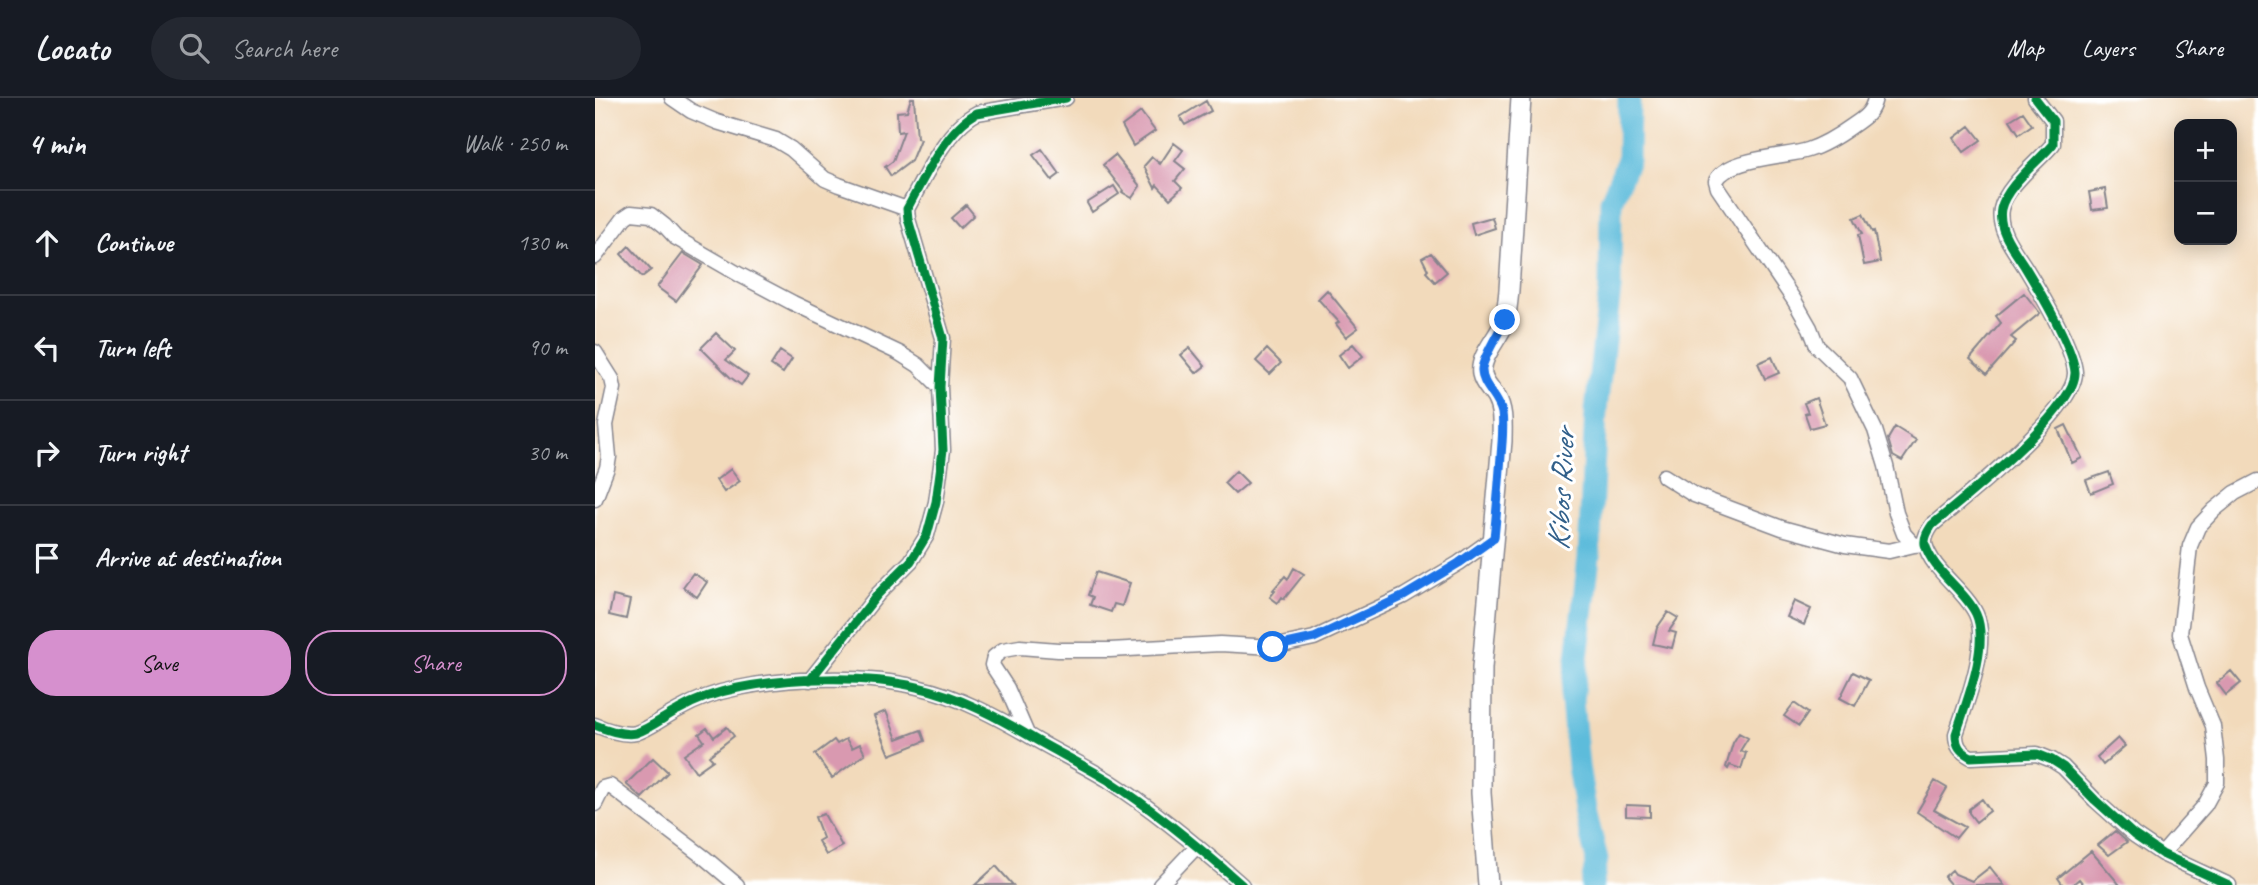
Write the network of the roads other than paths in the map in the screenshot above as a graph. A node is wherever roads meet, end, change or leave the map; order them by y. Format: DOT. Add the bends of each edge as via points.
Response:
graph roads {
  1 [pos="672,98"];
  2 [pos="1066,98"];
  3 [pos="1521,98"];
  4 [pos="1875,98"];
  5 [pos="2035,98"];
  6 [pos="907,209"];
  7 [pos="595,257"];
  8 [pos="595,352"];
  9 [pos="940,387"];
  10 [pos="1664,476"];
  11 [pos="2258,481"];
  12 [pos="595,499"];
  13 [pos="1494,538"];
  14 [pos="1920,545"];
  15 [pos="810,680"];
  16 [pos="595,725"];
  17 [pos="1027,734"];
  18 [pos="595,804"];
  19 [pos="1197,846"];
  20 [pos="2162,854"];
  21 [pos="737,885"];
  22 [pos="1160,885"];
  23 [pos="1242,885"];
  24 [pos="1488,885"];
  25 [pos="2228,885"];
  1 -- 6 [label="street" via="717,122 776,140 839,186"];
  2 -- 6 [label="street" via="977,113 966,119 951,133"];
  3 -- 13 [label="main road" via="1508,300 1505,320 1482,372 1502,412"];
  4 -- 14 [label="street" via="1867,116 1828,142 1735,166 1716,181 1804,316 1817,346 1850,378 1875,430 1904,534"];
  5 -- 14 [label="street" via="2053,121 2053,144 2008,193 2001,224 2070,352 2074,382 2054,412 2004,464 1932,525"];
  6 -- 9 [label="street" via="943,338"];
  7 -- 9 [label="street" via="625,217 631,213 651,215 676,238 740,275 899,353"];
  8 -- 12 [label="street" via="614,388 606,425 609,457"];
  9 -- 15 [label="street" via="943,450 927,535 911,561 878,594"];
  10 -- 14 [label="street" via="1732,511 1820,539 1889,551"];
  11 -- 20 [label="street" via="2214,510 2198,527 2190,546 2180,634 2213,726 2217,783 2205,805"];
  13 -- 17 [label="street" via="1404,596 1314,638 1273,647 1220,644 1003,650 992,665"];
  13 -- 24 [label="main road" via="1482,668 1481,793"];
  14 -- 20 [label="street" via="1969,602 1981,634 1980,653 1956,734 1959,749 1971,757 2038,754 2052,760 2134,835"];
  15 -- 16 [label="street" via="717,692 635,733"];
  15 -- 17 [label="street" via="921,687 981,709"];
  17 -- 19 [label="street" via="1108,780"];
  18 -- 21 [label="street" via="603,788 610,786"];
  19 -- 22 [label="street"];
  19 -- 23 [label="street"];
  20 -- 25 [label="street"];
}
